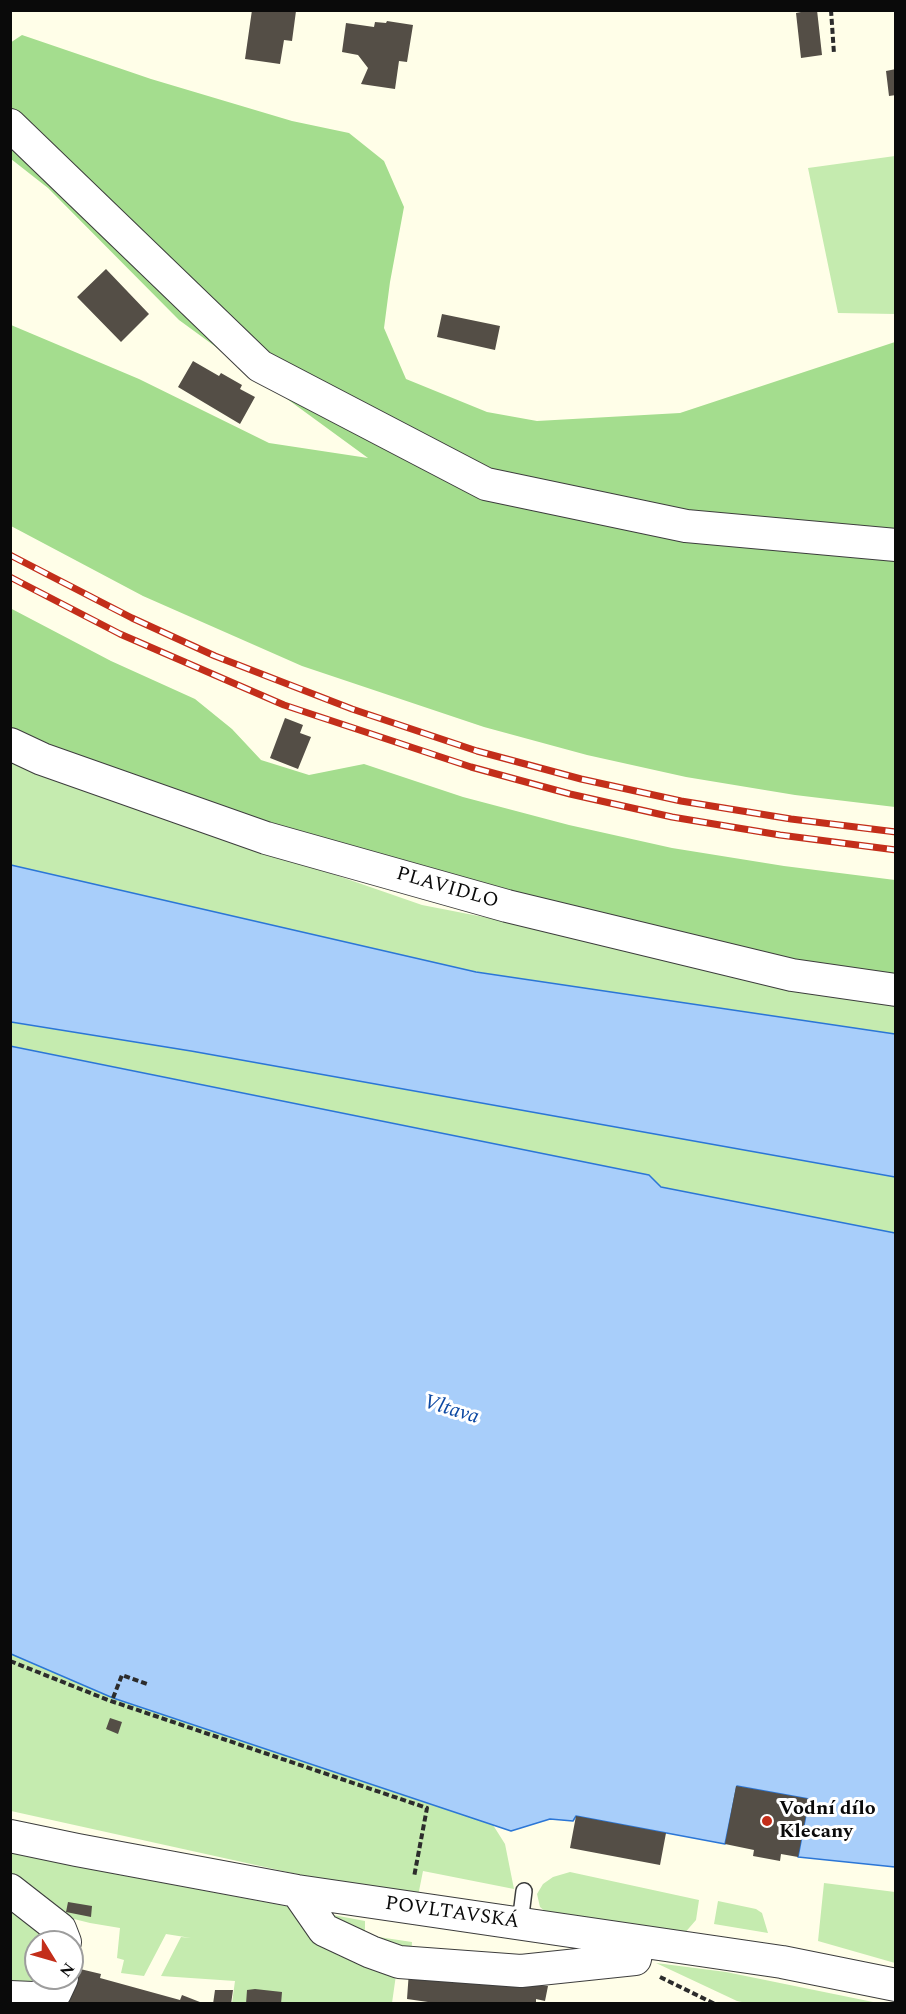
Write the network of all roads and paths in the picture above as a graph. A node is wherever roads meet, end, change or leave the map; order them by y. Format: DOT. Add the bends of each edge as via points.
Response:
graph roads {
  1 [pos="831,10"];
  2 [pos="834,54"];
  3 [pos="10,125"];
  4 [pos="896,545"];
  5 [pos="10,744"];
  6 [pos="896,990"];
  7 [pos="10,1661"];
  8 [pos="147,1684"];
  9 [pos="113,1698"];
  10 [pos="10,1836"];
  11 [pos="10,1890"];
  12 [pos="297,1891"];
  13 [pos="524,1891"];
  14 [pos="409,1909"];
  15 [pos="520,1923"];
  16 [pos="60,1930"];
  17 [pos="636,1951"];
  18 [pos="896,1985"];
  19 [pos="56,1990"];
  20 [pos="10,1996"];
  21 [pos="715,2004"];
  1 -- 2 [label="path"];
  3 -- 4 [label="street" via="260,366 486,484 686,526"];
  5 -- 6 [label="street, PLAVIDLO" via="42,759 266,838 496,903 792,975"];
  7 -- 14 [label="path" via="108,1700 427,1808"];
  8 -- 9 [label="path" via="122,1675"];
  10 -- 12 [label="street, POVLTAVSKÁ"];
  11 -- 16 [label="street"];
  12 -- 14 [label="street, POVLTAVSKÁ"];
  12 -- 17 [label="street" via="324,1930 399,1962 521,1971"];
  13 -- 15 [label="lane"];
  14 -- 15 [label="street, POVLTAVSKÁ"];
  15 -- 17 [label="street, POVLTAVSKÁ"];
  17 -- 18 [label="street, POVLTAVSKÁ" via="782,1962"];
  17 -- 21 [label="path" via="664,1980"];
  19 -- 20 [label="street" via="33,1998"];
}
